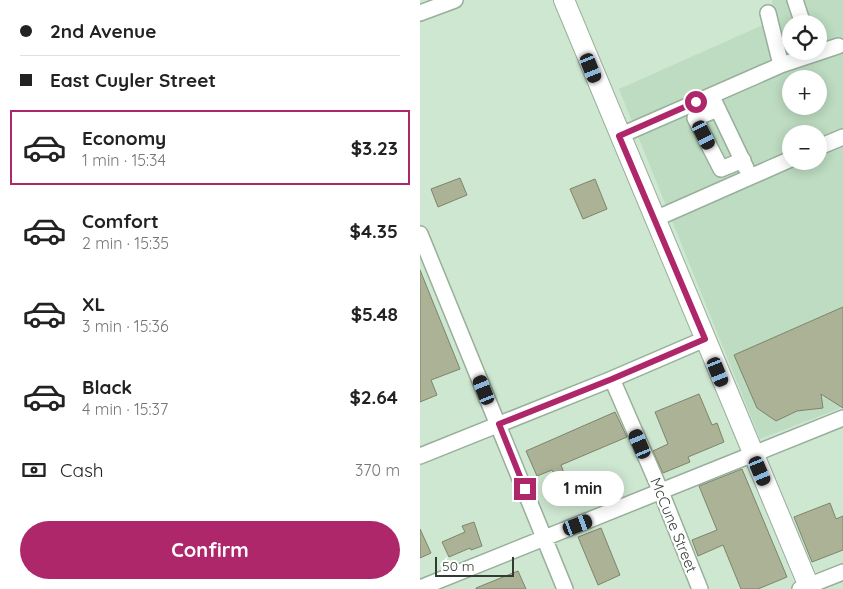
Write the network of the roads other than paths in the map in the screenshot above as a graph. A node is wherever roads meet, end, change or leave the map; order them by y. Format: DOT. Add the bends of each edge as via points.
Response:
graph roads {
  1 [pos="455,0"];
  2 [pos="564,0"];
  3 [pos="795,0"];
  4 [pos="768,12"];
  5 [pos="420,13"];
  6 [pos="799,15"];
  7 [pos="838,46"];
  8 [pos="827,49"];
  9 [pos="795,60"];
  10 [pos="781,65"];
  11 [pos="714,102"];
  12 [pos="619,136"];
  13 [pos="843,137"];
  14 [pos="827,144"];
  15 [pos="743,160"];
  16 [pos="782,163"];
  17 [pos="750,176"];
  18 [pos="655,219"];
  19 [pos="420,234"];
  20 [pos="705,339"];
  21 [pos="612,379"];
  22 [pos="843,418"];
  23 [pos="499,424"];
  24 [pos="753,454"];
  25 [pos="420,456"];
  26 [pos="661,492"];
  27 [pos="545,538"];
  28 [pos="843,572"];
  29 [pos="420,588"];
  30 [pos="806,588"];
  31 [pos="565,589"];
  32 [pos="700,589"];
  1 -- 5 [label="street"];
  2 -- 12 [label="main road"];
  3 -- 6 [label="street"];
  4 -- 10 [label="street"];
  7 -- 8 [label="street"];
  9 -- 10 [label="street"];
  10 -- 11 [label="street"];
  11 -- 12 [label="street"];
  11 -- 15 [label="street"];
  11 -- 15 [label="street" via="695,118 720,169"];
  12 -- 18 [label="main road"];
  13 -- 14 [label="street"];
  15 -- 17 [label="street"];
  16 -- 17 [label="street"];
  17 -- 18 [label="street"];
  18 -- 20 [label="main road"];
  19 -- 23 [label="street"];
  20 -- 21 [label="street"];
  20 -- 24 [label="main road"];
  21 -- 23 [label="street"];
  21 -- 26 [label="street, McCune Street"];
  22 -- 24 [label="street"];
  23 -- 25 [label="street"];
  23 -- 27 [label="street"];
  24 -- 26 [label="street"];
  24 -- 30 [label="main road"];
  26 -- 27 [label="street"];
  26 -- 32 [label="street, McCune Street"];
  27 -- 29 [label="street"];
  27 -- 31 [label="street"];
  28 -- 30 [label="street"];
}
